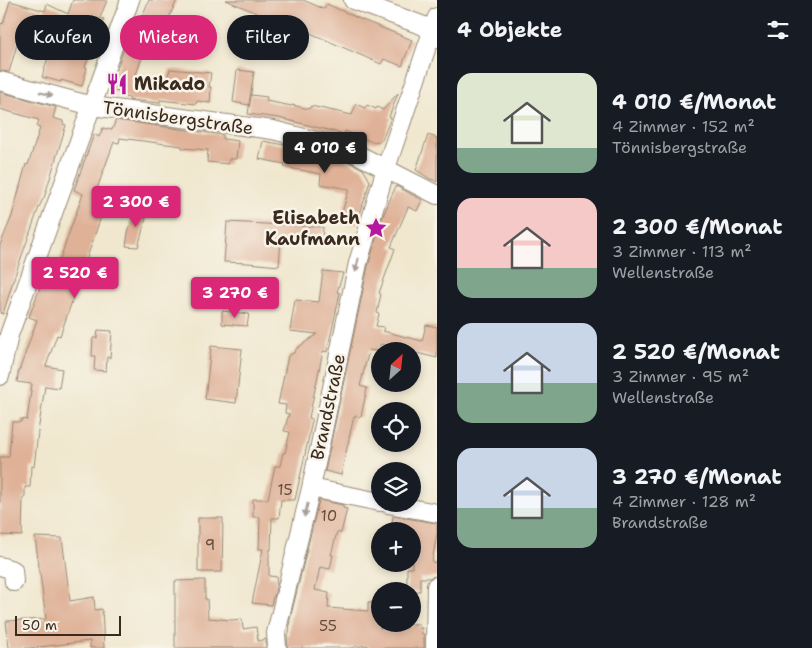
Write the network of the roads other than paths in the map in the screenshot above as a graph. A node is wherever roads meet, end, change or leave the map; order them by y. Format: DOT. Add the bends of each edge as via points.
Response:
graph roads {
  1 [pos="130,0"];
  2 [pos="354,0"];
  3 [pos="435,30"];
  4 [pos="0,81"];
  5 [pos="92,106"];
  6 [pos="386,168"];
  7 [pos="437,195"];
  8 [pos="0,376"];
  9 [pos="311,488"];
  10 [pos="371,500"];
  11 [pos="421,510"];
  12 [pos="437,513"];
  13 [pos="0,566"];
  14 [pos="14,582"];
  15 [pos="436,586"];
  16 [pos="277,648"];
  17 [pos="435,648"];
  1 -- 5 [label="street"];
  2 -- 3 [label="street"];
  3 -- 6 [label="street, Brandstraße"];
  4 -- 5 [label="street, Tönnisbergstraße, one-way"];
  5 -- 6 [label="street, Tönnisbergstraße" via="273,130 346,148"];
  5 -- 8 [label="street" via="9,335"];
  6 -- 7 [label="street, Tönnisbergstraße"];
  6 -- 9 [label="street, Brandstraße, one-way" via="358,263"];
  9 -- 10 [label="street"];
  9 -- 16 [label="street, Brandstraße, one-way" via="276,632"];
  11 -- 12 [label="street"];
  13 -- 14 [label="street" via="13,570"];
  15 -- 17 [label="street"];
}
